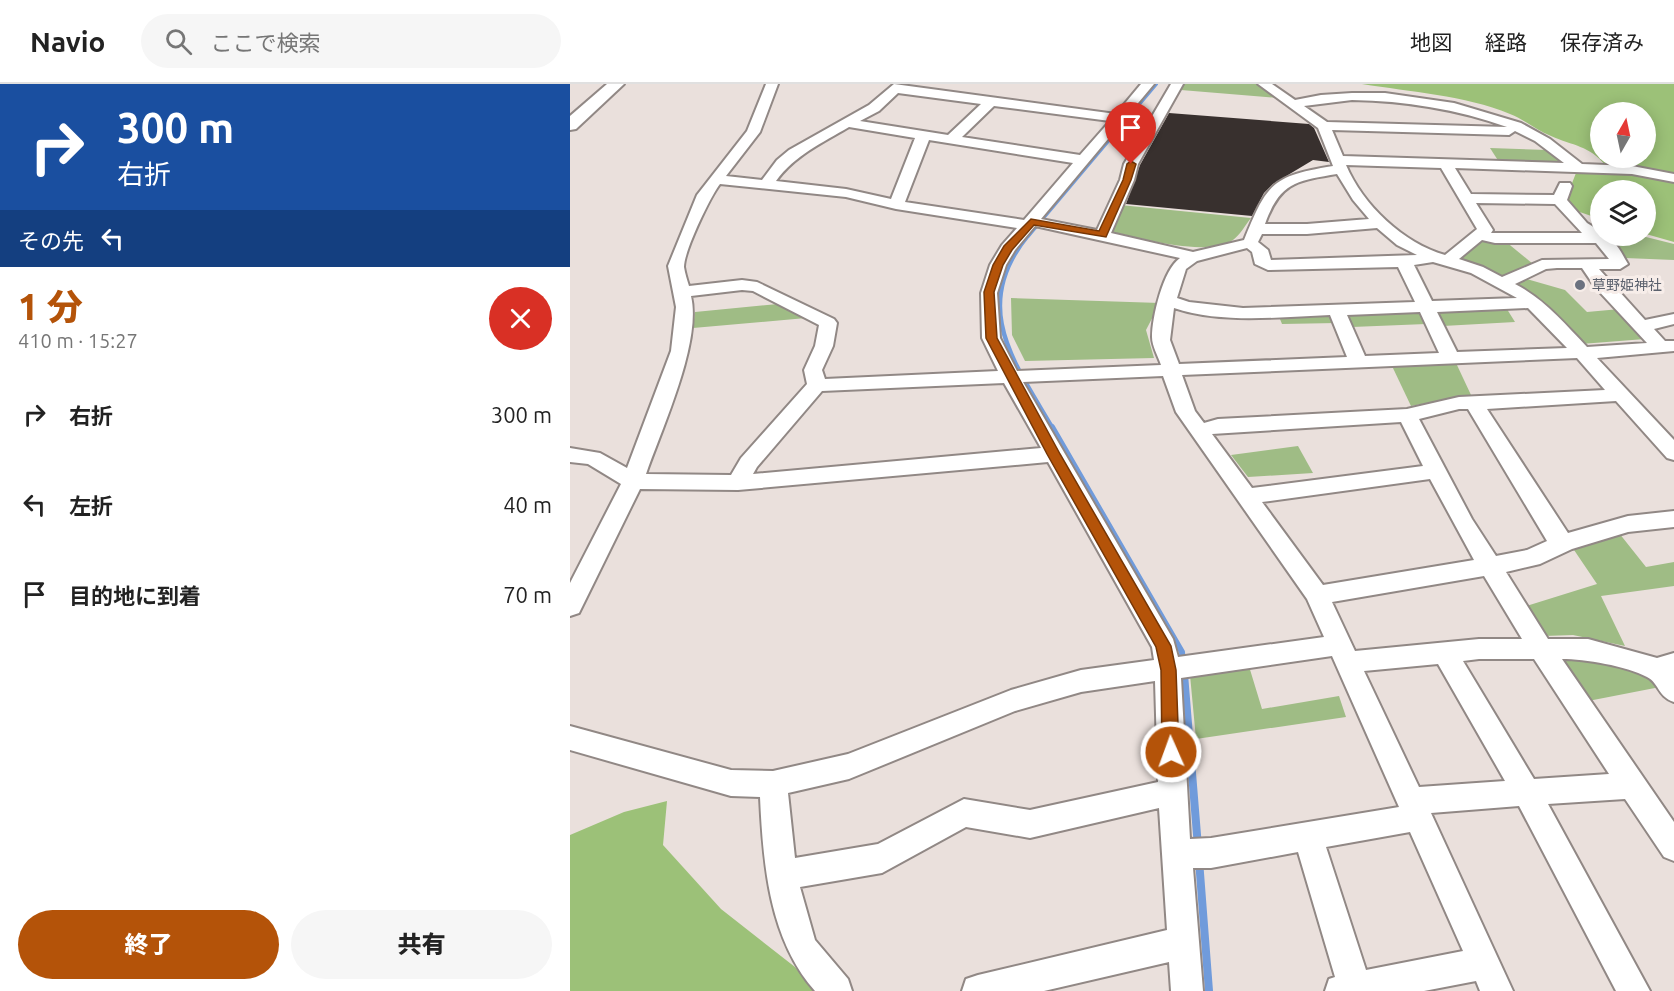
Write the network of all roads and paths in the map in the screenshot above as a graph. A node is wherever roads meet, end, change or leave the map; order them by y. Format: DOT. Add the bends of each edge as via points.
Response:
graph roads {
  1 [pos="616,84"];
  2 [pos="772,84"];
  3 [pos="1148,84"];
  4 [pos="1177,84"];
  5 [pos="1264,84"];
  6 [pos="898,87"];
  7 [pos="991,101"];
  8 [pos="1295,104"];
  9 [pos="1120,118"];
  10 [pos="846,123"];
  11 [pos="570,125"];
  12 [pos="1324,126"];
  13 [pos="1527,131"];
  14 [pos="926,136"];
  15 [pos="951,140"];
  16 [pos="1083,160"];
  17 [pos="1339,165"];
  18 [pos="1447,166"];
  19 [pos="1574,170"];
  20 [pos="1674,178"];
  21 [pos="716,179"];
  22 [pos="767,183"];
  23 [pos="1468,198"];
  24 [pos="1559,200"];
  25 [pos="896,205"];
  26 [pos="1030,223"];
  27 [pos="1382,223"];
  28 [pos="1590,231"];
  29 [pos="1102,235"];
  30 [pos="1479,235"];
  31 [pos="1253,236"];
  32 [pos="1590,238"];
  33 [pos="1607,246"];
  34 [pos="1191,257"];
  35 [pos="1442,258"];
  36 [pos="1404,262"];
  37 [pos="1586,263"];
  38 [pos="1503,284"];
  39 [pos="682,292"];
  40 [pos="1169,301"];
  41 [pos="1533,303"];
  42 [pos="1425,307"];
  43 [pos="1336,309"];
  44 [pos="1674,319"];
  45 [pos="1641,326"];
  46 [pos="1666,346"];
  47 [pos="1580,352"];
  48 [pos="1450,357"];
  49 [pos="1358,361"];
  50 [pos="1172,370"];
  51 [pos="1019,376"];
  52 [pos="817,385"];
  53 [pos="1621,395"];
  54 [pos="1474,403"];
  55 [pos="1407,415"];
  56 [pos="1199,431"];
  57 [pos="1674,453"];
  58 [pos="1054,454"];
  59 [pos="570,455"];
  60 [pos="1437,471"];
  61 [pos="633,482"];
  62 [pos="738,483"];
  63 [pos="1245,496"];
  64 [pos="1674,519"];
  65 [pos="1564,543"];
  66 [pos="1492,566"];
  67 [pos="1317,595"];
  68 [pos="570,606"];
  69 [pos="1542,650"];
  70 [pos="1444,652"];
  71 [pos="1344,653"];
  72 [pos="1665,667"];
  73 [pos="1168,670"];
  74 [pos="1674,691"];
  75 [pos="570,738"];
  76 [pos="773,784"];
  77 [pos="1632,784"];
  78 [pos="1172,792"];
  79 [pos="1527,793"];
  80 [pos="1415,809"];
  81 [pos="1308,836"];
  82 [pos="1674,847"];
  83 [pos="1176,854"];
  84 [pos="784,876"];
  85 [pos="1184,945"];
  86 [pos="1490,977"];
  87 [pos="1348,990"];
  88 [pos="836,991"];
  89 [pos="978,991"];
  90 [pos="1187,991"];
  91 [pos="1634,991"];
  1 -- 11 [label="main road"];
  2 -- 21 [label="street" via="753,132"];
  3 -- 9 [label="street"];
  4 -- 29 [label="street" via="1131,164"];
  5 -- 8 [label="street"];
  6 -- 7 [label="street"];
  6 -- 10 [label="street" via="874,108"];
  7 -- 9 [label="street"];
  7 -- 15 [label="street"];
  8 -- 12 [label="street"];
  8 -- 13 [label="street" via="1332,97 1432,102"];
  9 -- 16 [label="street"];
  10 -- 14 [label="street"];
  10 -- 22 [label="street" via="794,153"];
  12 -- 13 [label="street"];
  12 -- 17 [label="street"];
  13 -- 19 [label="street"];
  14 -- 15 [label="street"];
  14 -- 25 [label="street" via="921,139"];
  15 -- 16 [label="street"];
  16 -- 26 [label="street"];
  17 -- 18 [label="street"];
  17 -- 27 [label="street" via="1358,197"];
  17 -- 31 [label="street" via="1284,184 1271,195"];
  18 -- 19 [label="street"];
  18 -- 23 [label="street"];
  19 -- 20 [label="street" via="1632,170"];
  19 -- 24 [label="street"];
  21 -- 22 [label="street"];
  21 -- 39 [label="street" via="704,195 676,266"];
  22 -- 25 [label="street" via="846,193"];
  23 -- 24 [label="street"];
  23 -- 30 [label="street" via="1485,230"];
  24 -- 28 [label="street"];
  25 -- 26 [label="street"];
  26 -- 29 [label="street"];
  26 -- 51 [label="street" via="1003,256 989,292 992,338"];
  27 -- 31 [label="street"];
  27 -- 35 [label="street" via="1403,242"];
  29 -- 34 [label="street"];
  30 -- 32 [label="street"];
  30 -- 35 [label="street"];
  31 -- 34 [label="street" via="1235,249"];
  31 -- 36 [label="street" via="1261,261 1268,265"];
  33 -- 37 [label="street" via="1620,264"];
  34 -- 40 [label="street" via="1178,267"];
  35 -- 36 [label="street"];
  35 -- 38 [label="street"];
  36 -- 42 [label="street"];
  37 -- 38 [label="street" via="1542,265"];
  37 -- 45 [label="street" via="1600,284"];
  38 -- 41 [label="street"];
  39 -- 52 [label="street" via="742,285 758,287 828,323 824,346 813,370"];
  39 -- 61 [label="street" via="685,307 680,351"];
  40 -- 43 [label="street" via="1187,307 1243,313"];
  40 -- 50 [label="street" via="1161,340"];
  41 -- 42 [label="street"];
  41 -- 47 [label="street"];
  42 -- 43 [label="street"];
  42 -- 48 [label="street"];
  43 -- 49 [label="street"];
  44 -- 45 [label="street"];
  45 -- 46 [label="street"];
  46 -- 47 [label="street"];
  47 -- 48 [label="street"];
  47 -- 53 [label="street"];
  48 -- 49 [label="street"];
  49 -- 50 [label="street"];
  50 -- 51 [label="street"];
  50 -- 56 [label="street" via="1186,412"];
  51 -- 52 [label="street"];
  51 -- 58 [label="street"];
  52 -- 62 [label="street" via="747,463"];
  53 -- 54 [label="street"];
  53 -- 57 [label="street"];
  54 -- 55 [label="street"];
  54 -- 65 [label="street"];
  55 -- 56 [label="street" via="1218,426"];
  55 -- 60 [label="street"];
  56 -- 63 [label="street"];
  58 -- 62 [label="street"];
  58 -- 73 [label="street" via="1164,646"];
  59 -- 61 [label="street" via="593,458"];
  60 -- 63 [label="street"];
  60 -- 66 [label="street" via="1463,523"];
  61 -- 62 [label="street"];
  61 -- 68 [label="street"];
  63 -- 67 [label="street"];
  64 -- 65 [label="street" via="1628,524"];
  65 -- 66 [label="street" via="1532,558"];
  66 -- 67 [label="street"];
  66 -- 69 [label="street"];
  67 -- 71 [label="street"];
  69 -- 70 [label="street"];
  69 -- 72 [label="street" via="1588,649"];
  69 -- 77 [label="street"];
  70 -- 71 [label="street"];
  70 -- 79 [label="street"];
  71 -- 73 [label="street"];
  71 -- 80 [label="street"];
  72 -- 74 [label="street"];
  73 -- 76 [label="street" via="1081,681 1011,701 849,766"];
  73 -- 78 [label="street"];
  75 -- 76 [label="street" via="731,783"];
  76 -- 84 [label="street"];
  77 -- 79 [label="street"];
  77 -- 82 [label="street"];
  78 -- 83 [label="street"];
  78 -- 84 [label="street" via="1030,824 964,813 882,858"];
  79 -- 80 [label="street"];
  79 -- 91 [label="street"];
  80 -- 81 [label="street"];
  80 -- 86 [label="street"];
  81 -- 83 [label="street" via="1210,853"];
  81 -- 87 [label="street"];
  83 -- 85 [label="street"];
  84 -- 88 [label="street" via="790,912 804,951"];
  85 -- 89 [label="street" via="1161,946"];
  85 -- 90 [label="street"];
  86 -- 87 [label="street"];
}
